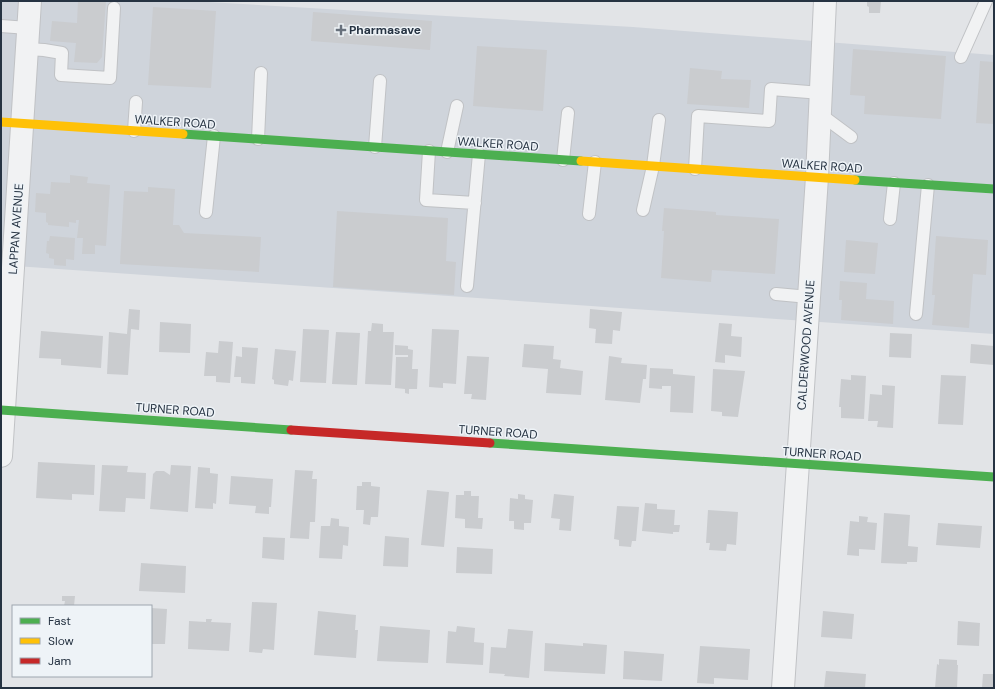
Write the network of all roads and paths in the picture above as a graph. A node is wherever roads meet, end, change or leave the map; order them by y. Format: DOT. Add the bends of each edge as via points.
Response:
graph roads {
  1 [pos="30,1"];
  2 [pos="826,1"];
  3 [pos="986,1"];
  4 [pos="114,8"];
  5 [pos="1,26"];
  6 [pos="28,39"];
  7 [pos="961,57"];
  8 [pos="262,73"];
  9 [pos="380,81"];
  10 [pos="136,102"];
  11 [pos="820,104"];
  12 [pos="457,106"];
  13 [pos="568,113"];
  14 [pos="659,120"];
  15 [pos="1,122"];
  16 [pos="23,124"];
  17 [pos="134,131"];
  18 [pos="214,136"];
  19 [pos="851,137"];
  20 [pos="258,139"];
  21 [pos="375,147"];
  22 [pos="429,151"];
  23 [pos="448,152"];
  24 [pos="479,154"];
  25 [pos="563,160"];
  26 [pos="595,162"];
  27 [pos="653,166"];
  28 [pos="695,169"];
  29 [pos="817,178"];
  30 [pos="894,183"];
  31 [pos="928,185"];
  32 [pos="994,190"];
  33 [pos="475,204"];
  34 [pos="643,210"];
  35 [pos="206,212"];
  36 [pos="589,214"];
  37 [pos="890,219"];
  38 [pos="8,253"];
  39 [pos="467,286"];
  40 [pos="776,294"];
  41 [pos="809,297"];
  42 [pos="916,314"];
  43 [pos="3,410"];
  44 [pos="1,456"];
  45 [pos="798,464"];
  46 [pos="994,477"];
  47 [pos="783,688"];
  1 -- 6 [label="street, LAPPAN AVENUE"];
  2 -- 11 [label="street, CALDERWOOD AVENUE"];
  3 -- 7 [label="lane"];
  4 -- 6 [label="lane" via="110,78 61,75 62,53"];
  5 -- 6 [label="lane"];
  6 -- 16 [label="street, LAPPAN AVENUE"];
  8 -- 20 [label="lane"];
  9 -- 21 [label="lane"];
  10 -- 17 [label="lane"];
  11 -- 19 [label="lane"];
  11 -- 28 [label="lane" via="771,88 769,121 698,116"];
  11 -- 29 [label="street, CALDERWOOD AVENUE"];
  12 -- 23 [label="lane"];
  13 -- 25 [label="lane"];
  14 -- 27 [label="lane"];
  15 -- 16 [label="main road, WALKER ROAD"];
  16 -- 17 [label="main road, WALKER ROAD"];
  16 -- 38 [label="street, LAPPAN AVENUE"];
  17 -- 18 [label="main road, WALKER ROAD"];
  18 -- 20 [label="main road, WALKER ROAD"];
  18 -- 35 [label="lane"];
  20 -- 21 [label="main road, WALKER ROAD"];
  21 -- 22 [label="main road, WALKER ROAD"];
  22 -- 23 [label="main road, WALKER ROAD"];
  22 -- 33 [label="lane" via="426,200"];
  23 -- 24 [label="main road, WALKER ROAD"];
  24 -- 25 [label="main road, WALKER ROAD"];
  24 -- 33 [label="lane"];
  25 -- 26 [label="main road, WALKER ROAD"];
  26 -- 27 [label="main road, WALKER ROAD"];
  26 -- 36 [label="lane"];
  27 -- 28 [label="main road, WALKER ROAD"];
  27 -- 34 [label="lane"];
  28 -- 29 [label="main road, WALKER ROAD"];
  29 -- 30 [label="main road, WALKER ROAD"];
  29 -- 41 [label="street, CALDERWOOD AVENUE"];
  30 -- 31 [label="main road, WALKER ROAD"];
  30 -- 37 [label="lane"];
  31 -- 32 [label="main road, WALKER ROAD"];
  31 -- 42 [label="lane"];
  33 -- 39 [label="lane"];
  38 -- 43 [label="street, LAPPAN AVENUE"];
  40 -- 41 [label="lane"];
  41 -- 45 [label="street, CALDERWOOD AVENUE"];
  43 -- 44 [label="street, LAPPAN AVENUE"];
  43 -- 45 [label="main road, TURNER ROAD"];
  45 -- 46 [label="main road, TURNER ROAD"];
  45 -- 47 [label="street, CALDERWOOD AVENUE"];
}
